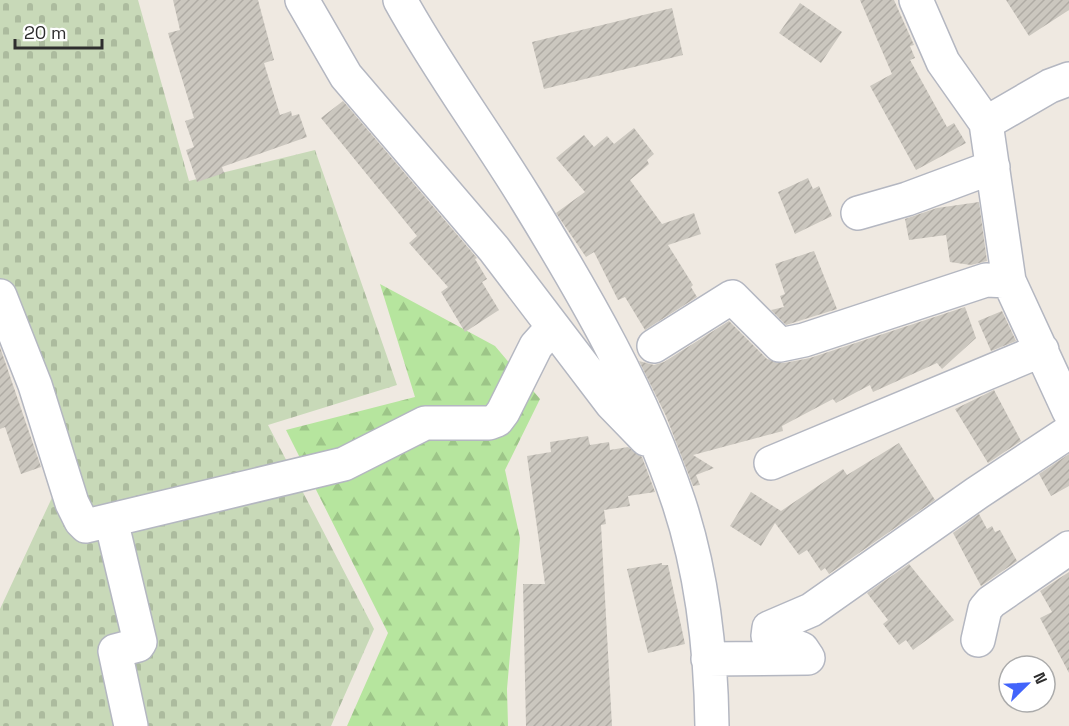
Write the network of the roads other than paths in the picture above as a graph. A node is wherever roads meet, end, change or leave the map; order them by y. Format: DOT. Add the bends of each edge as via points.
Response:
graph roads {
  1 [pos="302,0"];
  2 [pos="400,0"];
  3 [pos="916,0"];
  4 [pos="1069,79"];
  5 [pos="986,123"];
  6 [pos="993,167"];
  7 [pos="858,213"];
  8 [pos="1009,281"];
  9 [pos="0,296"];
  10 [pos="553,327"];
  11 [pos="654,346"];
  12 [pos="1053,361"];
  13 [pos="1069,411"];
  14 [pos="1069,432"];
  15 [pos="660,453"];
  16 [pos="771,463"];
  17 [pos="111,520"];
  18 [pos="1069,548"];
  19 [pos="978,640"];
  20 [pos="708,659"];
  21 [pos="131,726"];
  22 [pos="712,726"];
  1 -- 10 [label="street" via="345,76 494,249"];
  2 -- 15 [label="street" via="526,200 627,377"];
  3 -- 5 [label="street" via="943,62"];
  4 -- 5 [label="street"];
  5 -- 6 [label="street"];
  6 -- 7 [label="street"];
  6 -- 8 [label="street"];
  8 -- 11 [label="street" via="986,280 780,345 732,297"];
  8 -- 12 [label="street"];
  9 -- 17 [label="street" via="81,521 86,526"];
  10 -- 15 [label="street" via="612,404"];
  10 -- 17 [label="street" via="536,346 497,420 425,423 344,464"];
  12 -- 13 [label="street"];
  12 -- 16 [label="street"];
  14 -- 20 [label="street" via="811,610 769,628 768,636 802,649 808,658"];
  15 -- 20 [label="street" via="695,564"];
  17 -- 21 [label="street" via="140,642 115,651"];
  18 -- 19 [label="street" via="991,602 985,609"];
  20 -- 22 [label="street"];
}
